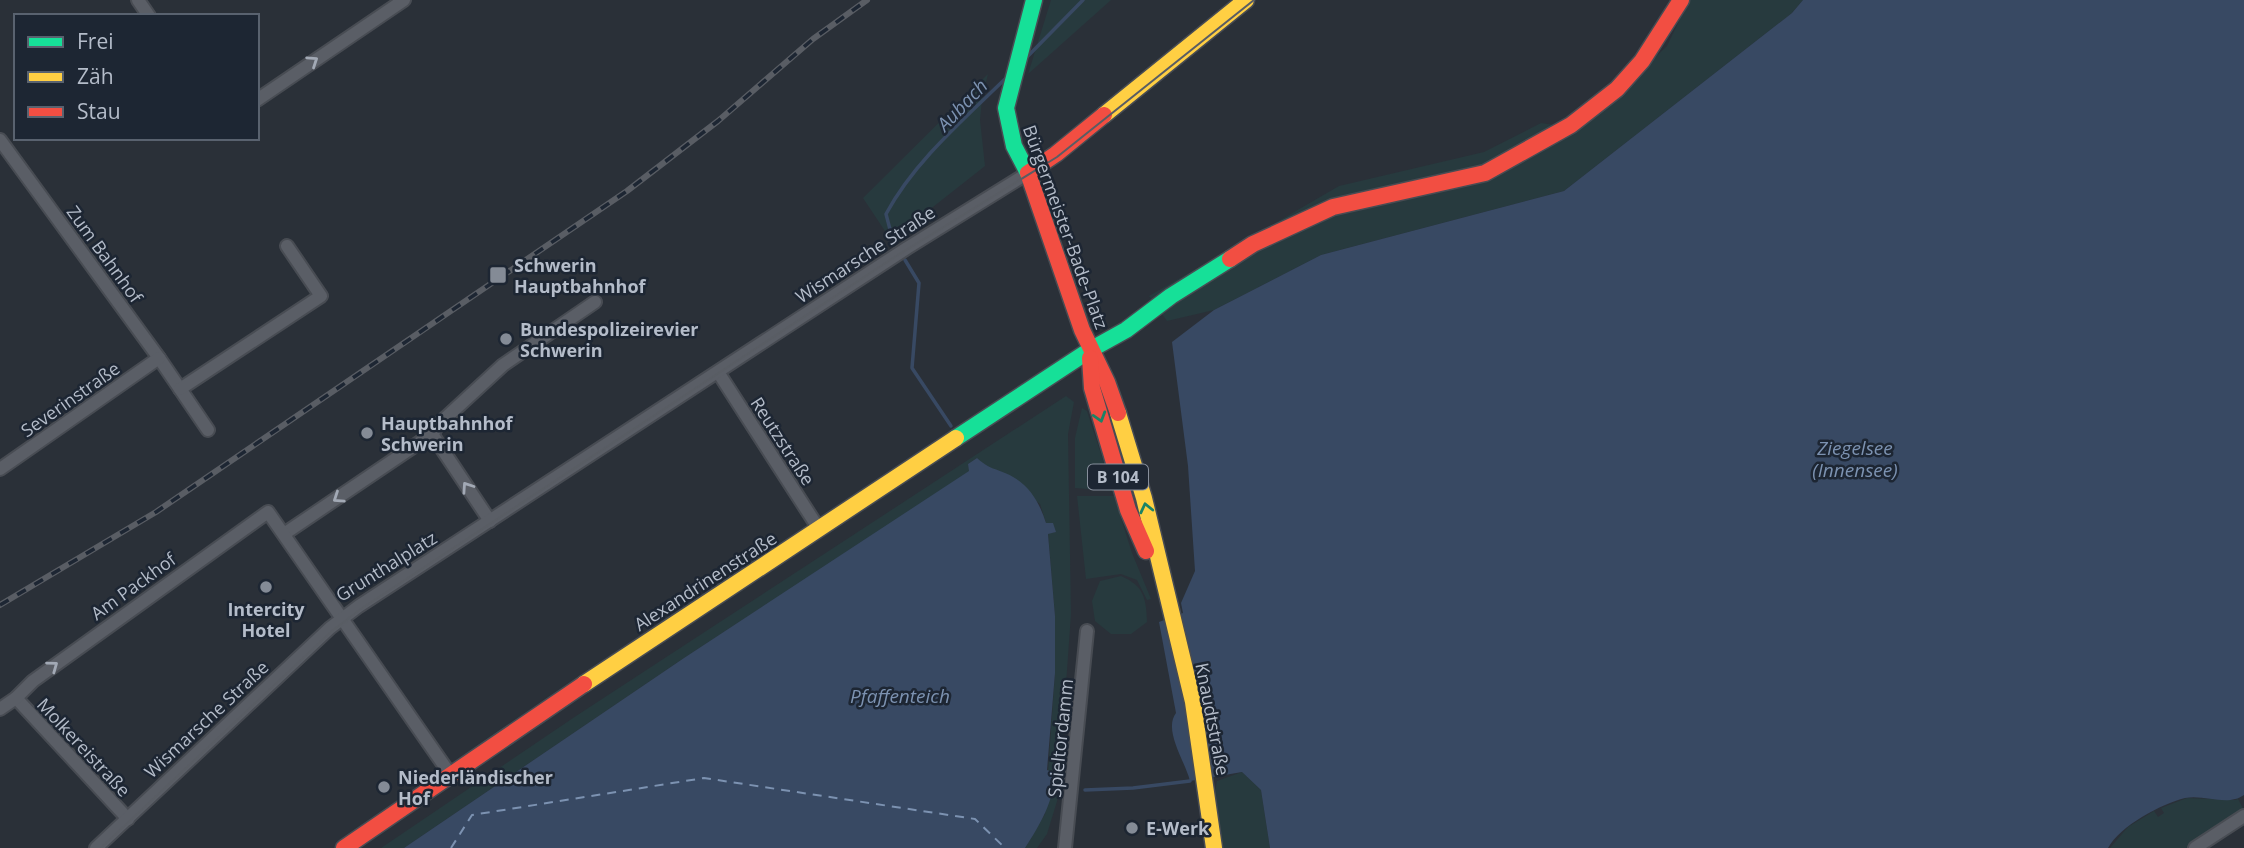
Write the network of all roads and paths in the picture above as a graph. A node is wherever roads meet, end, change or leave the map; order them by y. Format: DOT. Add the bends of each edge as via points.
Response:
graph roads {
  1 [pos="404,0"];
  2 [pos="1034,0"];
  3 [pos="1246,0"];
  4 [pos="1681,0"];
  5 [pos="259,99"];
  6 [pos="0,140"];
  7 [pos="1028,173"];
  8 [pos="287,246"];
  9 [pos="595,302"];
  10 [pos="1090,350"];
  11 [pos="159,358"];
  12 [pos="718,372"];
  13 [pos="180,389"];
  14 [pos="208,429"];
  15 [pos="432,434"];
  16 [pos="0,468"];
  17 [pos="490,521"];
  18 [pos="819,529"];
  19 [pos="284,534"];
  20 [pos="342,618"];
  21 [pos="1087,631"];
  22 [pos="16,698"];
  23 [pos="0,709"];
  24 [pos="450,774"];
  25 [pos="2244,816"];
  26 [pos="128,819"];
  27 [pos="96,848"];
  28 [pos="344,848"];
  29 [pos="1065,848"];
  30 [pos="1214,848"];
  31 [pos="2195,848"];
  5 -- 1 [label="street, one-way"];
  2 -- 7 [label="street, Bürgermeister-Bade-Platz" via="1006,108 1014,146"];
  3 -- 7 [label="street, Wismarsche Straße"];
  4 -- 10 [label="street, Alexandrinenstraße" via="1642,61 1617,89 1571,125 1485,173 1333,207 1264,239"];
  6 -- 11 [label="street, Zum Bahnhof"];
  7 -- 10 [label="street, Bürgermeister-Bade-Platz / B 104"];
  7 -- 12 [label="street, Wismarsche Straße"];
  8 -- 13 [label="street" via="321,296"];
  9 -- 15 [label="street" via="503,365"];
  10 -- 18 [label="street, Alexandrinenstraße"];
  10 -- 30 [label="street, Knaudtstraße / B 104" via="1107,382 1144,498 1193,702"];
  11 -- 13 [label="street, Zum Bahnhof"];
  11 -- 16 [label="street, Severinstraße"];
  12 -- 17 [label="street, Wismarsche Straße"];
  12 -- 18 [label="street, Reutzstraße"];
  13 -- 14 [label="street, Zum Bahnhof"];
  17 -- 15 [label="street, one-way"];
  15 -- 19 [label="street, one-way"];
  17 -- 20 [label="street, Grunthalplatz"];
  18 -- 24 [label="street, Alexandrinenstraße"];
  19 -- 20 [label="street, Grunthalplatz"];
  22 -- 19 [label="street, Am Packhof, one-way" via="33,681 268,512"];
  20 -- 24 [label="street"];
  20 -- 26 [label="street, Wismarsche Straße"];
  21 -- 29 [label="street, Spieltordamm"];
  22 -- 23 [label="street, Am Packhof"];
  22 -- 26 [label="street, Molkereistraße"];
  24 -- 28 [label="street, Alexandrinenstraße"];
  25 -- 31 [label="street"];
  26 -- 27 [label="street, Wismarsche Straße"];
}
